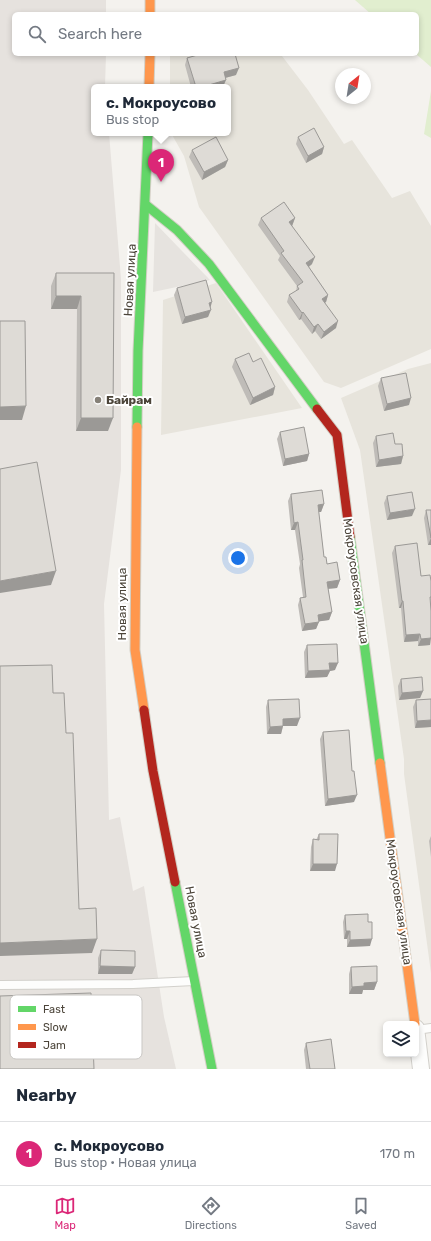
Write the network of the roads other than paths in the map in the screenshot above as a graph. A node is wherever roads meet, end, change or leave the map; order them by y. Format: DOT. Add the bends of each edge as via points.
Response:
graph roads {
  1 [pos="150,0"];
  2 [pos="150,12"];
  3 [pos="150,56"];
  4 [pos="149,84"];
  5 [pos="148,136"];
  6 [pos="146,205"];
  7 [pos="194,980"];
  8 [pos="0,985"];
  9 [pos="416,1021"];
  10 [pos="431,1028"];
  11 [pos="419,1029"];
  12 [pos="419,1053"];
  13 [pos="212,1069"];
  14 [pos="421,1069"];
  1 -- 2 [label="main road"];
  3 -- 4 [label="main road"];
  5 -- 6 [label="main road, Новая улица"];
  6 -- 7 [label="main road, Новая улица" via="138,350 134,650 153,771"];
  6 -- 9 [label="main road, Мокроусовская улица" via="177,230 209,264 337,435"];
  7 -- 8 [label="lane" via="133,984"];
  7 -- 13 [label="main road, Новая улица"];
  10 -- 11 [label="lane"];
  12 -- 14 [label="street"];
}
